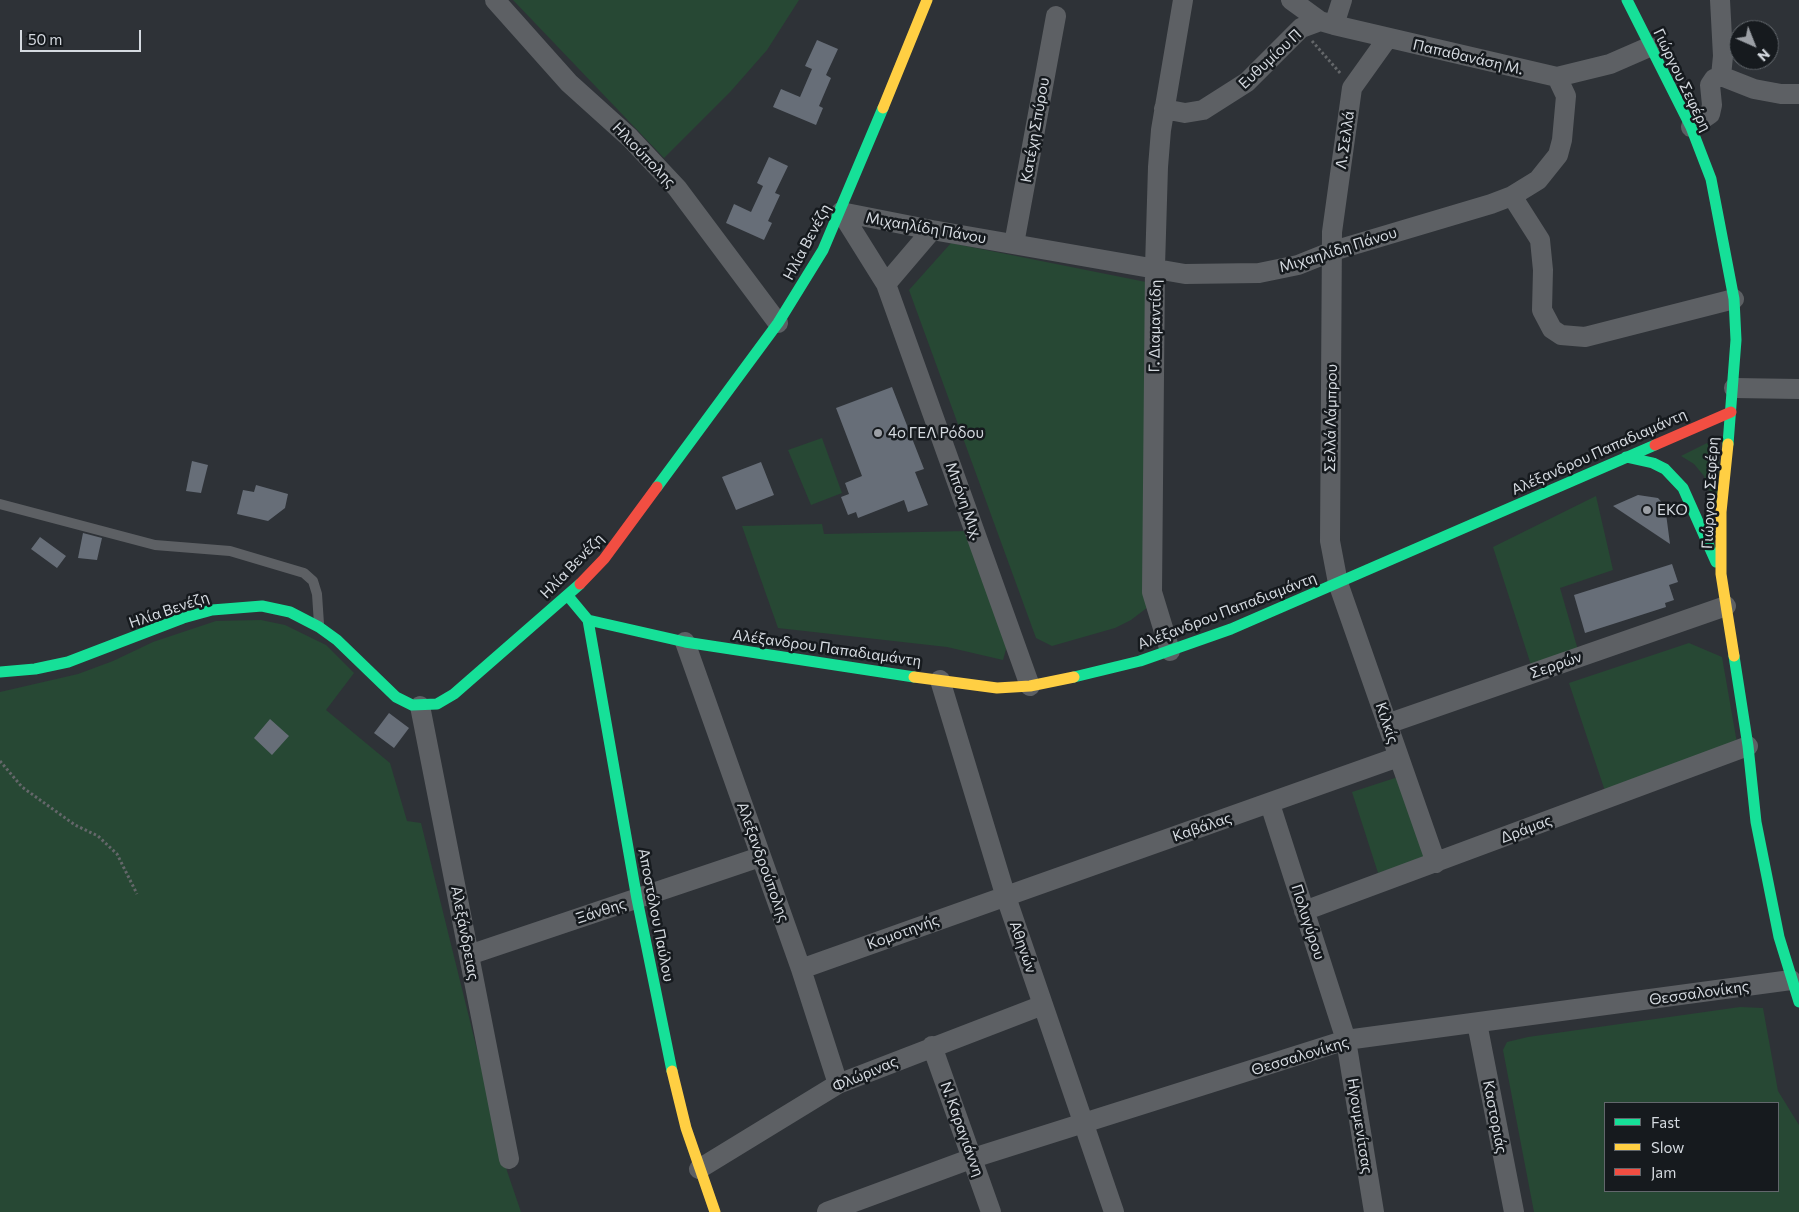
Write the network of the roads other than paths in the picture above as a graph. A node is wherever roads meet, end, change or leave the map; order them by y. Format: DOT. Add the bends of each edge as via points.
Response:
graph roads {
  1 [pos="495,0"];
  2 [pos="927,0"];
  3 [pos="1183,0"];
  4 [pos="1290,0"];
  5 [pos="1342,0"];
  6 [pos="1627,0"];
  7 [pos="1720,0"];
  8 [pos="1056,16"];
  9 [pos="1327,23"];
  10 [pos="1388,39"];
  11 [pos="1650,47"];
  12 [pos="1720,76"];
  13 [pos="1557,77"];
  14 [pos="1799,94"];
  15 [pos="1164,109"];
  16 [pos="1691,127"];
  17 [pos="1512,196"];
  18 [pos="841,212"];
  19 [pos="932,230"];
  20 [pos="1014,244"];
  21 [pos="1333,252"];
  22 [pos="1155,267"];
  23 [pos="886,284"];
  24 [pos="1734,299"];
  25 [pos="778,323"];
  26 [pos="1734,388"];
  27 [pos="1799,389"];
  28 [pos="1731,412"];
  29 [pos="1626,457"];
  30 [pos="0,504"];
  31 [pos="1721,574"];
  32 [pos="1338,583"];
  33 [pos="568,596"];
  34 [pos="1726,606"];
  35 [pos="588,620"];
  36 [pos="319,627"];
  37 [pos="684,642"];
  38 [pos="1170,651"];
  39 [pos="0,672"];
  40 [pos="940,680"];
  41 [pos="1030,686"];
  42 [pos="420,706"];
  43 [pos="1387,724"];
  44 [pos="1748,746"];
  45 [pos="1398,756"];
  46 [pos="1270,804"];
  47 [pos="760,857"];
  48 [pos="1436,863"];
  49 [pos="1005,894"];
  50 [pos="637,899"];
  51 [pos="1304,911"];
  52 [pos="469,955"];
  53 [pos="801,969"];
  54 [pos="1791,980"];
  55 [pos="1799,1002"];
  56 [pos="1043,1005"];
  57 [pos="1476,1023"];
  58 [pos="1346,1040"];
  59 [pos="932,1046"];
  60 [pos="838,1084"];
  61 [pos="1085,1123"];
  62 [pos="973,1158"];
  63 [pos="509,1159"];
  64 [pos="699,1169"];
  65 [pos="715,1212"];
  66 [pos="827,1212"];
  67 [pos="991,1212"];
  68 [pos="1114,1212"];
  69 [pos="1374,1212"];
  70 [pos="1514,1212"];
  1 -- 25 [label="street, Ηλιούπολης" via="569,83 630,138 677,188"];
  2 -- 18 [label="street, Ηλία Βενέζη"];
  3 -- 15 [label="street, Γ. Διαμαντίδη"];
  4 -- 9 [label="street, Παπαθανάση Μ."];
  5 -- 9 [label="street"];
  6 -- 11 [label="street, Γιώργου Σεφέρη"];
  7 -- 12 [label="street" via="1723,56"];
  8 -- 20 [label="street, Κατέχη Σπύρου"];
  9 -- 10 [label="street, Παπαθανάση Μ."];
  9 -- 15 [label="street, Ευθυμίου Π" via="1301,28 1247,82 1203,110 1185,113"];
  10 -- 13 [label="street, Παπαθανάση Μ."];
  10 -- 21 [label="street, Λ. Σελλά" via="1352,88 1332,232"];
  11 -- 13 [label="street, Παπαθανάση Μ." via="1610,64"];
  11 -- 16 [label="street, Γιώργου Σεφέρη"];
  12 -- 14 [label="street" via="1754,89"];
  12 -- 16 [label="street" via="1710,85 1710,114"];
  13 -- 17 [label="street, Μιχαηλίδη Πάνου" via="1566,96 1558,154 1538,180"];
  15 -- 22 [label="street, Γ. Διαμαντίδη" via="1158,167"];
  16 -- 24 [label="street, Γιώργου Σεφέρη" via="1711,179"];
  17 -- 21 [label="street, Μιχαηλίδη Πάνου"];
  17 -- 24 [label="street" via="1540,240 1542,310 1552,329 1561,335 1585,337"];
  18 -- 19 [label="street, Μιχαηλίδη Πάνου"];
  18 -- 23 [label="street, Μπόνη Μιχ."];
  18 -- 25 [label="street, Ηλία Βενέζη" via="823,250"];
  19 -- 20 [label="street, Μιχαηλίδη Πάνου"];
  19 -- 23 [label="street"];
  20 -- 22 [label="street, Μιχαηλίδη Πάνου"];
  21 -- 22 [label="street, Μιχαηλίδη Πάνου" via="1298,265 1259,273 1185,274"];
  21 -- 32 [label="street, Σελλά Λάμπρου" via="1330,541"];
  22 -- 38 [label="street, Γ. Διαμαντίδη" via="1152,592"];
  23 -- 41 [label="street, Μπόνη Μιχ."];
  24 -- 26 [label="street, Γιώργου Σεφέρη"];
  25 -- 33 [label="street, Ηλία Βενέζη" via="604,558"];
  26 -- 27 [label="street"];
  26 -- 28 [label="street, Γιώργου Σεφέρη"];
  28 -- 29 [label="street, Αλέξανδρου Παπαδιαμάντη"];
  28 -- 31 [label="street, Γιώργου Σεφέρη" via="1721,512"];
  29 -- 31 [label="street" via="1653,462 1665,469 1683,488"];
  29 -- 32 [label="street, Αλέξανδρου Παπαδιαμάντη"];
  30 -- 36 [label="lane" via="156,545 230,551 304,573 313,581 318,594"];
  31 -- 34 [label="street, Γιώργου Σεφέρη"];
  32 -- 38 [label="street, Αλέξανδρου Παπαδιαμάντη"];
  32 -- 43 [label="street, Κιλκίς"];
  33 -- 35 [label="street"];
  33 -- 42 [label="street, Ηλία Βενέζη" via="454,694 437,704"];
  34 -- 43 [label="street, Σερρών"];
  34 -- 44 [label="street, Γιώργου Σεφέρη"];
  35 -- 37 [label="street, Αλέξανδρου Παπαδιαμάντη"];
  35 -- 50 [label="street, Αποστόλου Παύλου"];
  36 -- 39 [label="street, Ηλία Βενέζη" via="303,617 276,609 231,607 183,618 68,662"];
  36 -- 42 [label="street, Ηλία Βενέζη" via="396,697"];
  37 -- 40 [label="street, Αλέξανδρου Παπαδιαμάντη"];
  37 -- 47 [label="street, Αλεξανδρούπολης"];
  38 -- 41 [label="street, Αλέξανδρου Παπαδιαμάντη" via="1092,674"];
  40 -- 41 [label="street, Αλέξανδρου Παπαδιαμάντη" via="997,688"];
  40 -- 49 [label="street, Αθηνών"];
  42 -- 52 [label="street, Αλεξάνδρειας"];
  43 -- 45 [label="street, Κιλκίς"];
  44 -- 48 [label="street, Δράμας"];
  44 -- 54 [label="street, Γιώργου Σεφέρη" via="1756,822"];
  45 -- 46 [label="street, Καβάλας"];
  45 -- 48 [label="street, Κιλκίς"];
  46 -- 49 [label="street, Καβάλας"];
  46 -- 51 [label="street, Πολυγύρου"];
  47 -- 50 [label="street, Ξάνθης"];
  47 -- 53 [label="street, Αλεξανδρούπολης"];
  48 -- 51 [label="street, Δράμας"];
  49 -- 53 [label="street, Κομοτηνής"];
  49 -- 56 [label="street, Αθηνών"];
  50 -- 52 [label="street, Ξάνθης"];
  50 -- 64 [label="street, Αποστόλου Παύλου" via="675,1084"];
  51 -- 58 [label="street, Πολυγύρου"];
  52 -- 63 [label="street, Αλεξάνδρειας"];
  53 -- 60 [label="street, Αλεξανδρούπολης"];
  54 -- 55 [label="street, Γιώργου Σεφέρη"];
  54 -- 57 [label="street, Θεσσαλονίκης"];
  56 -- 59 [label="street, Φλώρινας"];
  56 -- 61 [label="street, Αθηνών"];
  57 -- 58 [label="street, Θεσσαλονίκης"];
  57 -- 70 [label="street, Καστοριάς"];
  58 -- 61 [label="street, Θεσσαλονίκης"];
  58 -- 69 [label="street, Ηγουμενίτσας"];
  59 -- 60 [label="street, Φλώρινας"];
  59 -- 62 [label="street, Ν. Καραγιάννη"];
  60 -- 64 [label="street, Φλώρινας"];
  61 -- 62 [label="street, Θεσσαλονίκης"];
  61 -- 68 [label="street, Αθηνών"];
  62 -- 66 [label="street, Θεσσαλονίκης"];
  62 -- 67 [label="street, Ν. Καραγιάννη"];
  64 -- 65 [label="street, Αποστόλου Παύλου"];
}
